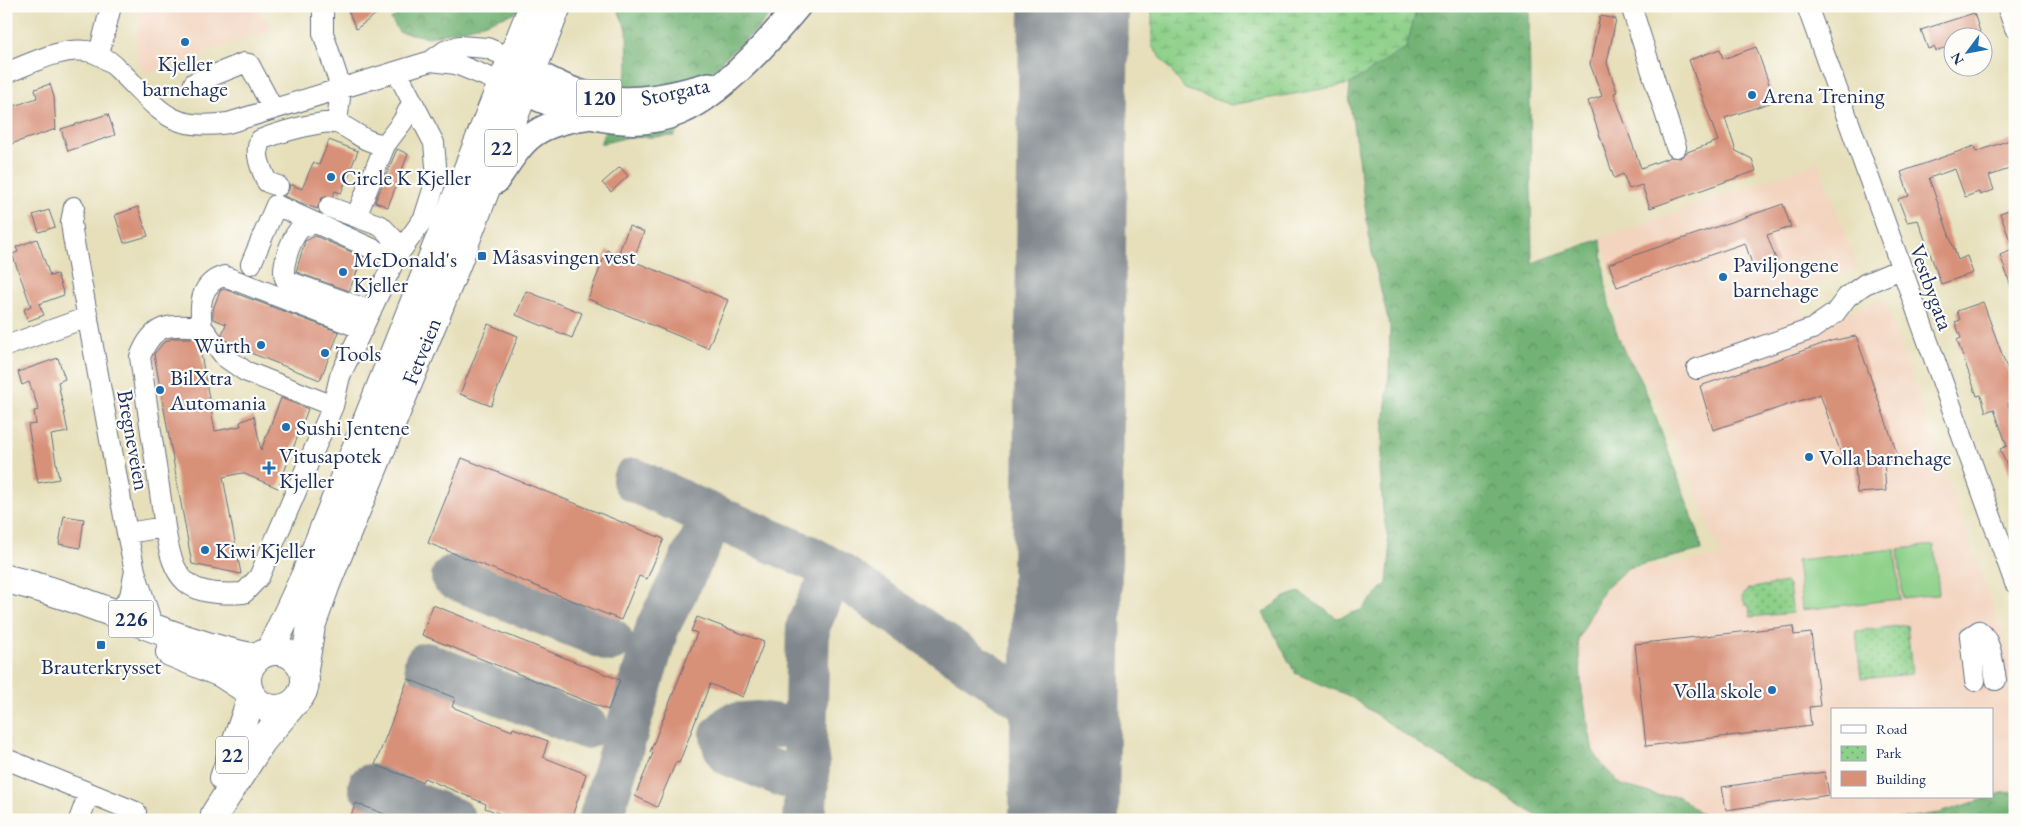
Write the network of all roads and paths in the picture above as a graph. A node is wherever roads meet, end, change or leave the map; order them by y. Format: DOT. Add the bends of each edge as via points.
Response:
graph roads {
  1 [pos="111,6"];
  2 [pos="323,6"];
  3 [pos="533,6"];
  4 [pos="557,6"];
  5 [pos="798,6"];
  6 [pos="1632,6"];
  7 [pos="1807,6"];
  8 [pos="2007,6"];
  9 [pos="2015,28"];
  10 [pos="99,54"];
  11 [pos="397,72"];
  12 [pos="6,73"];
  13 [pos="517,76"];
  14 [pos="726,80"];
  15 [pos="194,83"];
  16 [pos="342,88"];
  17 [pos="412,102"];
  18 [pos="273,109"];
  19 [pos="590,116"];
  20 [pos="337,123"];
  21 [pos="385,145"];
  22 [pos="1676,147"];
  23 [pos="278,186"];
  24 [pos="480,204"];
  25 [pos="74,207"];
  26 [pos="329,207"];
  27 [pos="356,217"];
  28 [pos="316,223"];
  29 [pos="399,254"];
  30 [pos="251,264"];
  31 [pos="1901,269"];
  32 [pos="371,311"];
  33 [pos="88,317"];
  34 [pos="202,327"];
  35 [pos="363,329"];
  36 [pos="6,346"];
  37 [pos="1696,369"];
  38 [pos="333,406"];
  39 [pos="165,527"];
  40 [pos="127,533"];
  41 [pos="135,571"];
  42 [pos="6,579"];
  43 [pos="2015,582"];
  44 [pos="6,597"];
  45 [pos="117,614"];
  46 [pos="153,627"];
  47 [pos="264,654"];
  48 [pos="304,669"];
  49 [pos="1975,680"];
  50 [pos="1996,680"];
  51 [pos="250,694"];
  52 [pos="292,705"];
  53 [pos="6,759"];
  54 [pos="90,793"];
  55 [pos="136,812"];
  56 [pos="214,817"];
  57 [pos="79,820"];
  1 -- 10 [label="street"];
  2 -- 16 [label="street" via="323,33"];
  3 -- 13 [label="highway, Fetveien / 22"];
  4 -- 13 [label="highway, Fetveien / 22"];
  5 -- 14 [label="main road, Storgata / 120" via="772,37"];
  6 -- 22 [label="street"];
  7 -- 31 [label="street, Vestbygata"];
  8 -- 9 [label="street"];
  10 -- 12 [label="street" via="68,52"];
  10 -- 18 [label="street" via="158,109 188,125 228,123"];
  11 -- 13 [label="street" via="431,62"];
  11 -- 16 [label="street"];
  11 -- 17 [label="street"];
  13 -- 14 [label="main road, Storgata / 120" via="599,98 624,101 658,98"];
  13 -- 19 [label="main road, Storgata / 120"];
  13 -- 24 [label="highway, Fetveien / 22"];
  13 -- 47 [label="highway, Fetveien / 22" via="305,576"];
  14 -- 19 [label="main road, Storgata / 120" via="680,112 662,117 625,120"];
  15 -- 18 [label="street" via="244,63 250,64"];
  16 -- 18 [label="street"];
  16 -- 20 [label="street"];
  17 -- 21 [label="street"];
  17 -- 29 [label="street" via="434,143 437,178 424,218"];
  19 -- 24 [label="main road" via="554,123 526,139"];
  20 -- 21 [label="street" via="367,142"];
  20 -- 23 [label="street" via="290,128 260,140 257,147 264,176 267,182"];
  21 -- 27 [label="street"];
  24 -- 48 [label="highway, Fetveien / 22" via="326,584 311,626"];
  25 -- 33 [label="street, Bregneveien" via="71,222"];
  26 -- 27 [label="street"];
  27 -- 29 [label="street" via="381,226"];
  28 -- 29 [label="street"];
  28 -- 30 [label="street" via="276,205"];
  28 -- 32 [label="street" via="298,231 282,272 283,277"];
  29 -- 32 [label="street"];
  31 -- 37 [label="street" via="1865,284 1847,296 1835,312 1812,329"];
  31 -- 43 [label="street, Vestbygata"];
  32 -- 35 [label="street"];
  33 -- 36 [label="street"];
  33 -- 40 [label="street, Bregneveien"];
  34 -- 35 [label="street" via="200,314 205,288 224,276"];
  34 -- 38 [label="street" via="226,357 244,371"];
  34 -- 39 [label="street" via="170,325 156,331 146,341 140,357"];
  35 -- 38 [label="street" via="340,376"];
  38 -- 39 [label="street" via="259,577 244,593 223,594 190,586 178,575 168,549"];
  39 -- 40 [label="street"];
  40 -- 41 [label="street, Bregneveien"];
  41 -- 45 [label="street, Bregneveien" via="130,596"];
  41 -- 46 [label="street, Bregneveien"];
  42 -- 45 [label="highway, 226"];
  44 -- 51 [label="highway, 226" via="195,661 221,673"];
  45 -- 46 [label="highway, 226"];
  46 -- 47 [label="highway, 226" via="211,647"];
  47 -- 48 [label="highway" via="287,652"];
  47 -- 51 [label="highway, 22" via="248,670"];
  48 -- 52 [label="highway, 22" via="303,693"];
  49 -- 50 [label="street" via="1970,637 1979,631 1984,635 1990,652"];
  51 -- 52 [label="highway, 22" via="271,709"];
  51 -- 56 [label="highway, 22"];
  52 -- 56 [label="highway, 22" via="262,741"];
  53 -- 54 [label="street"];
  54 -- 55 [label="street"];
  54 -- 57 [label="street"];
}
